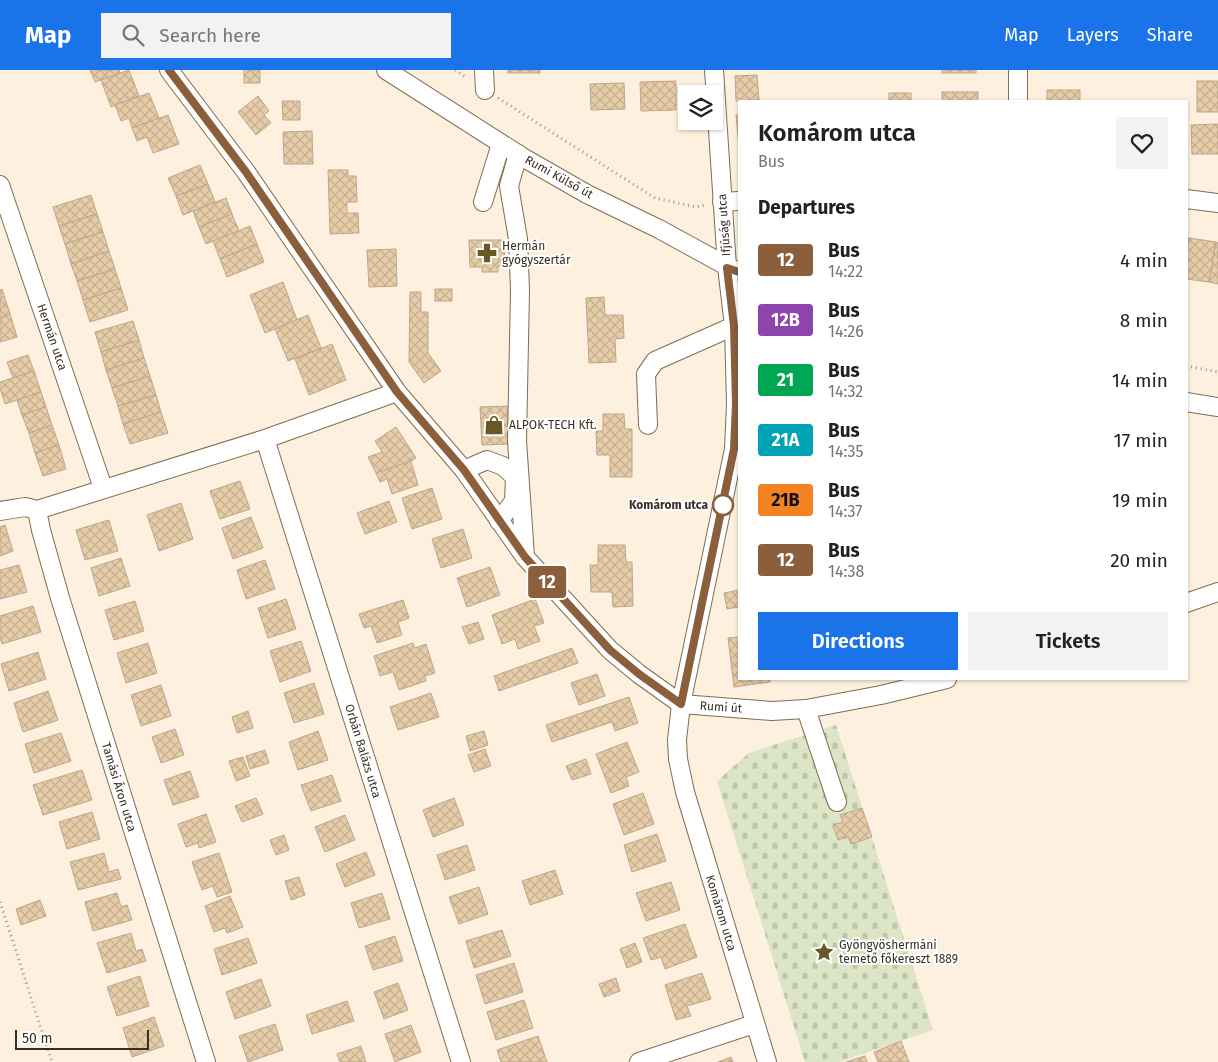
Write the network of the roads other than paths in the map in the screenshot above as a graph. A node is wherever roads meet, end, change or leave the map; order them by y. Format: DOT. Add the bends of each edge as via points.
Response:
graph roads {
  1 [pos="170,70"];
  2 [pos="386,70"];
  3 [pos="484,70"];
  4 [pos="714,70"];
  5 [pos="1018,70"];
  6 [pos="485,90"];
  7 [pos="1018,100"];
  8 [pos="501,144"];
  9 [pos="518,154"];
  10 [pos="0,185"];
  11 [pos="1188,199"];
  12 [pos="483,202"];
  13 [pos="730,202"];
  14 [pos="1218,204"];
  15 [pos="733,270"];
  16 [pos="734,326"];
  17 [pos="397,392"];
  18 [pos="1188,402"];
  19 [pos="1218,407"];
  20 [pos="648,425"];
  21 [pos="265,439"];
  22 [pos="464,470"];
  23 [pos="103,488"];
  24 [pos="37,510"];
  25 [pos="0,511"];
  26 [pos="499,521"];
  27 [pos="525,557"];
  28 [pos="1218,592"];
  29 [pos="1188,602"];
  30 [pos="943,680"];
  31 [pos="681,704"];
  32 [pos="806,709"];
  33 [pos="837,802"];
  34 [pos="754,1024"];
  35 [pos="206,1062"];
  36 [pos="461,1062"];
  37 [pos="639,1062"];
  38 [pos="767,1062"];
  1 -- 17 [label="street, Rumi út" via="246,172"];
  2 -- 8 [label="street, Rumi Külső út"];
  3 -- 6 [label="street"];
  4 -- 13 [label="street, Ifjúság utca"];
  5 -- 7 [label="street"];
  8 -- 9 [label="street, Rumi Külső út"];
  8 -- 12 [label="street"];
  9 -- 15 [label="street, Rumi Külső út"];
  9 -- 27 [label="street" via="509,186 518,239 517,441"];
  10 -- 23 [label="street, Hermán utca"];
  11 -- 14 [label="street"];
  13 -- 15 [label="street, Ifjúság utca"];
  15 -- 16 [label="street, Ifjúság utca"];
  16 -- 20 [label="street" via="655,361 646,374"];
  16 -- 31 [label="street, Ifjúság utca" via="734,449"];
  17 -- 21 [label="street"];
  17 -- 22 [label="street, Rumi út"];
  18 -- 19 [label="street"];
  21 -- 23 [label="street"];
  21 -- 36 [label="street, Orbán Balázs utca"];
  22 -- 26 [label="street, Rumi út"];
  22 -- 26 [label="street" via="488,460 503,466 515,478 514,501"];
  23 -- 24 [label="street"];
  24 -- 25 [label="street"];
  24 -- 35 [label="street, Tamási Áron utca" via="60,598"];
  26 -- 27 [label="street, Rumi út"];
  27 -- 31 [label="street, Rumi út" via="610,650"];
  28 -- 29 [label="street"];
  30 -- 32 [label="street, Rumi út"];
  31 -- 32 [label="street, Rumi út" via="772,711"];
  31 -- 34 [label="street, Komárom utca" via="677,740 685,792"];
  32 -- 33 [label="street"];
  34 -- 37 [label="street"];
  34 -- 38 [label="street, Komárom utca"];
}
